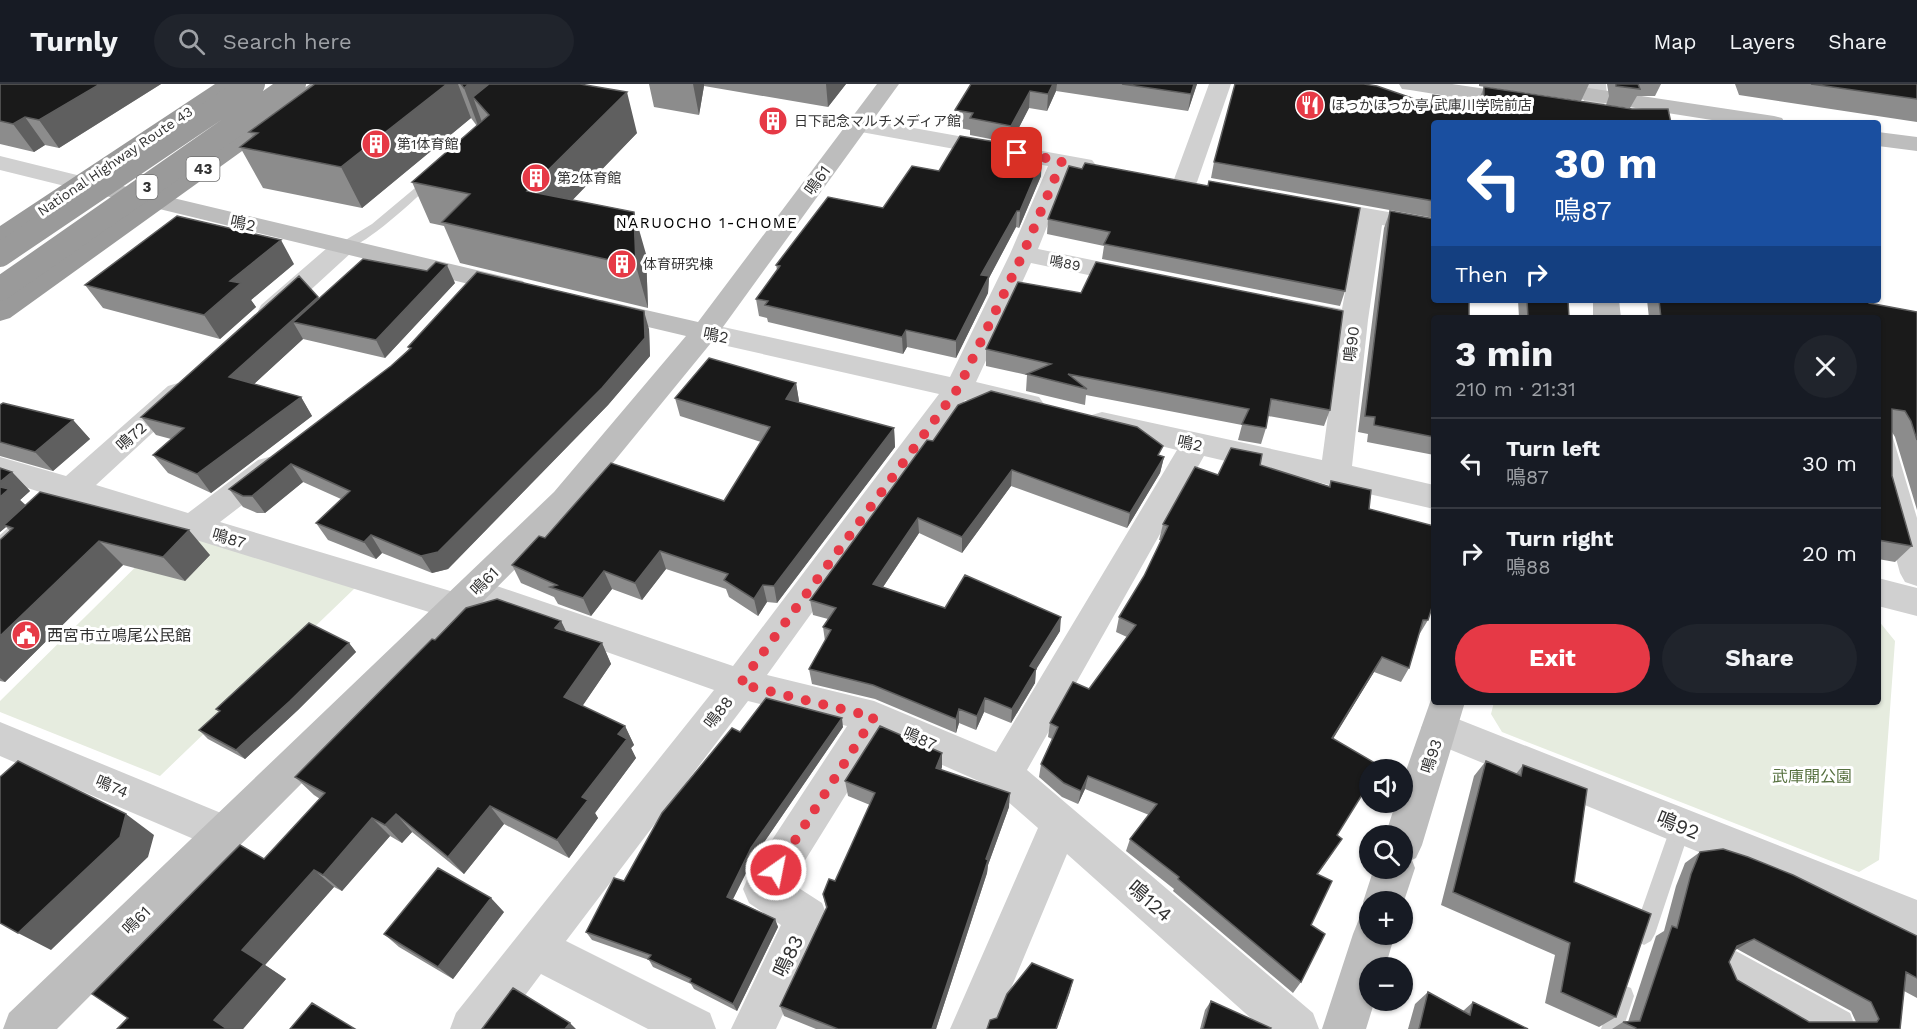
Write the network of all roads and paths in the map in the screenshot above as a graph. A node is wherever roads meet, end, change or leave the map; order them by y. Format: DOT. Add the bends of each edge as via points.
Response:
graph roads {
  1 [pos="229,84"];
  2 [pos="253,84"];
  3 [pos="294,84"];
  4 [pos="324,84"];
  5 [pos="888,84"];
  6 [pos="1220,84"];
  7 [pos="1410,84"];
  8 [pos="1518,84"];
  9 [pos="1594,104"];
  10 [pos="1656,120"];
  11 [pos="1746,120"];
  12 [pos="858,124"];
  13 [pos="1881,139"];
  14 [pos="1917,144"];
  15 [pos="1881,154"];
  16 [pos="1917,160"];
  17 [pos="1062,161"];
  18 [pos="0,163"];
  19 [pos="445,167"];
  20 [pos="1107,169"];
  21 [pos="81,183"];
  22 [pos="1208,186"];
  23 [pos="156,202"];
  24 [pos="1290,202"];
  25 [pos="1371,217"];
  26 [pos="1431,227"];
  27 [pos="0,237"];
  28 [pos="343,247"];
  29 [pos="1023,254"];
  30 [pos="0,255"];
  31 [pos="477,278"];
  32 [pos="1160,282"];
  33 [pos="0,289"];
  34 [pos="534,292"];
  35 [pos="580,303"];
  36 [pos="1274,304"];
  37 [pos="453,305"];
  38 [pos="0,312"];
  39 [pos="1354,320"];
  40 [pos="255,325"];
  41 [pos="705,332"];
  42 [pos="202,372"];
  43 [pos="959,387"];
  44 [pos="1195,445"];
  45 [pos="1881,448"];
  46 [pos="286,455"];
  47 [pos="0,468"];
  48 [pos="1336,472"];
  49 [pos="69,490"];
  50 [pos="1431,496"];
  51 [pos="192,527"];
  52 [pos="0,554"];
  53 [pos="1917,573"];
  54 [pos="1881,593"];
  55 [pos="465,599"];
  56 [pos="1917,602"];
  57 [pos="740,684"];
  58 [pos="1444,715"];
  59 [pos="874,717"];
  60 [pos="0,739"];
  61 [pos="1004,774"];
  62 [pos="1060,823"];
  63 [pos="1408,825"];
  64 [pos="1681,826"];
  65 [pos="224,833"];
  66 [pos="1917,921"];
  67 [pos="1371,945"];
  68 [pos="535,948"];
  69 [pos="1639,950"];
  70 [pos="1631,972"];
  71 [pos="1736,973"];
  72 [pos="25,1029"];
  73 [pos="472,1029"];
  74 [pos="694,1029"];
  75 [pos="753,1029"];
  76 [pos="972,1029"];
  77 [pos="1297,1029"];
  78 [pos="1344,1029"];
  79 [pos="1612,1029"];
  80 [pos="1834,1029"];
  1 -- 21 [label="highway, National Highway Route 43"];
  2 -- 30 [label="highway, 3, bridge"];
  3 -- 33 [label="highway, 3, bridge"];
  4 -- 23 [label="highway, 43"];
  5 -- 12 [label="street, 鳴61"];
  6 -- 22 [label="street" via="1174,180"];
  7 -- 9 [label="street"];
  8 -- 9 [label="street"];
  9 -- 10 [label="street"];
  9 -- 11 [label="street"];
  12 -- 17 [label="street"];
  12 -- 41 [label="street, 鳴61"];
  13 -- 14 [label="street"];
  15 -- 16 [label="street"];
  17 -- 20 [label="street"];
  17 -- 29 [label="street, 鳴88"];
  18 -- 21 [label="street, 鳴2"];
  19 -- 28 [label="lane" via="376,227"];
  21 -- 23 [label="street, 鳴2"];
  21 -- 27 [label="highway, National Highway Route 43"];
  23 -- 28 [label="street, 鳴2"];
  23 -- 38 [label="highway, 43"];
  24 -- 25 [label="street"];
  25 -- 26 [label="street"];
  25 -- 39 [label="street, 鳴90"];
  28 -- 31 [label="street, 鳴2"];
  28 -- 40 [label="street"];
  29 -- 32 [label="street, 鳴89"];
  29 -- 43 [label="street, 鳴88"];
  31 -- 34 [label="street, 鳴2"];
  31 -- 37 [label="street"];
  35 -- 41 [label="street, 鳴2"];
  36 -- 39 [label="street"];
  39 -- 48 [label="street, 鳴90"];
  41 -- 43 [label="street, 鳴2"];
  41 -- 55 [label="street, 鳴61" via="565,500"];
  42 -- 49 [label="street, 鳴72"];
  43 -- 44 [label="street, 鳴2"];
  43 -- 57 [label="street, 鳴88"];
  44 -- 48 [label="street, 鳴2"];
  44 -- 61 [label="street"];
  45 -- 53 [label="street"];
  46 -- 51 [label="street"];
  47 -- 49 [label="street, 鳴87"];
  48 -- 50 [label="street, 鳴2"];
  49 -- 51 [label="street, 鳴87"];
  49 -- 52 [label="street, 鳴72"];
  51 -- 55 [label="street, 鳴87"];
  54 -- 56 [label="street"];
  55 -- 57 [label="street, 鳴87"];
  55 -- 65 [label="street, 鳴61"];
  57 -- 59 [label="street, 鳴87"];
  57 -- 68 [label="street, 鳴88"];
  58 -- 63 [label="street, 鳴93"];
  58 -- 64 [label="street, 鳴92"];
  59 -- 61 [label="street, 鳴87"];
  59 -- 75 [label="street, 鳴83" via="764,889 807,918"];
  60 -- 65 [label="street, 鳴74"];
  61 -- 62 [label="street, 鳴124"];
  62 -- 76 [label="street"];
  62 -- 77 [label="street, 鳴124"];
  64 -- 66 [label="street, 鳴92"];
  64 -- 69 [label="lane"];
  65 -- 72 [label="street, 鳴61"];
  67 -- 78 [label="street"];
  68 -- 73 [label="street, 鳴88"];
  68 -- 74 [label="street"];
  70 -- 79 [label="lane"];
  71 -- 80 [label="street"];
}
